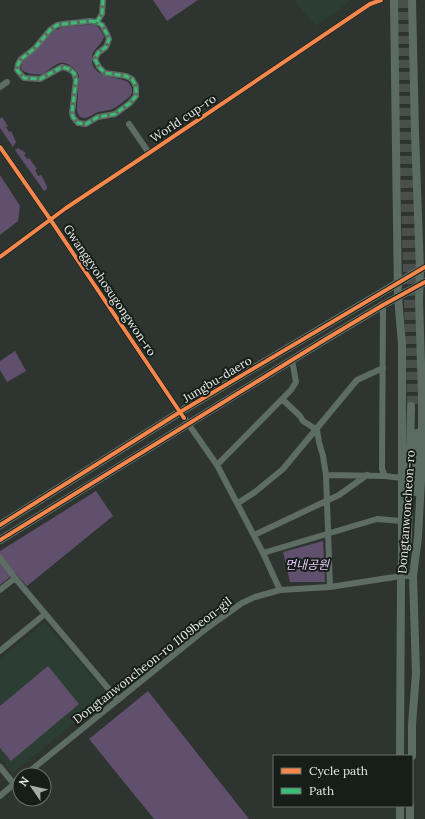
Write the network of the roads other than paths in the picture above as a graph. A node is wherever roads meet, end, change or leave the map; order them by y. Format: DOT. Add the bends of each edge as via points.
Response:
graph roads {
  1 [pos="103,0"];
  2 [pos="381,0"];
  3 [pos="394,0"];
  4 [pos="412,0"];
  5 [pos="97,22"];
  6 [pos="7,82"];
  7 [pos="0,87"];
  8 [pos="129,124"];
  9 [pos="0,147"];
  10 [pos="149,153"];
  11 [pos="50,219"];
  12 [pos="0,256"];
  13 [pos="422,268"];
  14 [pos="398,283"];
  15 [pos="422,284"];
  16 [pos="398,297"];
  17 [pos="384,305"];
  18 [pos="292,360"];
  19 [pos="383,368"];
  20 [pos="282,399"];
  21 [pos="180,412"];
  22 [pos="189,424"];
  23 [pos="317,430"];
  24 [pos="217,465"];
  25 [pos="326,475"];
  26 [pos="367,475"];
  27 [pos="385,476"];
  28 [pos="402,478"];
  29 [pos="326,501"];
  30 [pos="238,503"];
  31 [pos="402,521"];
  32 [pos="0,525"];
  33 [pos="328,534"];
  34 [pos="254,535"];
  35 [pos="0,540"];
  36 [pos="263,553"];
  37 [pos="0,558"];
  38 [pos="401,576"];
  39 [pos="413,576"];
  40 [pos="15,578"];
  41 [pos="330,587"];
  42 [pos="0,590"];
  43 [pos="280,590"];
  44 [pos="45,614"];
  45 [pos="0,651"];
  46 [pos="118,700"];
  47 [pos="400,755"];
  48 [pos="412,755"];
  49 [pos="0,767"];
  50 [pos="35,767"];
  51 [pos="12,782"];
  52 [pos="12,786"];
  53 [pos="0,796"];
  54 [pos="400,807"];
  55 [pos="410,807"];
  56 [pos="400,819"];
  57 [pos="410,819"];
  1 -- 5 [label="street" via="102,14"];
  2 -- 10 [label="street, World cup-ro" via="370,4"];
  3 -- 14 [label="main road, Dongtanwoncheon-ro"];
  4 -- 13 [label="main road, Dongtanwoncheon-ro"];
  5 -- 5 [label="street" via="57,25 18,64 17,70 24,78 40,79 62,67 74,73 76,80 72,113 78,123 86,124 98,117 115,114 136,96 136,86 132,79 105,73 99,67 95,59 109,39 102,25"];
  6 -- 7 [label="street"];
  8 -- 10 [label="street"];
  9 -- 11 [label="street, Gwanggyohosugongwon-ro"];
  10 -- 11 [label="street, World cup-ro"];
  11 -- 12 [label="street, World cup-ro"];
  11 -- 21 [label="street, Gwanggyohosugongwon-ro"];
  13 -- 14 [label="main road, Jungbu-daero"];
  13 -- 15 [label="main road, Dongtanwoncheon-ro"];
  14 -- 16 [label="main road, Dongtanwoncheon-ro"];
  14 -- 21 [label="main road, Jungbu-daero"];
  15 -- 16 [label="main road, Jungbu-daero"];
  15 -- 39 [label="main road, Dongtanwoncheon-ro" via="419,300 422,462"];
  16 -- 17 [label="main road, Jungbu-daero"];
  16 -- 28 [label="main road, Dongtanwoncheon-ro" via="402,344"];
  17 -- 18 [label="main road, Jungbu-daero"];
  17 -- 19 [label="street"];
  18 -- 20 [label="street" via="296,382"];
  18 -- 22 [label="main road, Jungbu-daero"];
  19 -- 23 [label="street" via="358,380"];
  19 -- 27 [label="street" via="382,469"];
  20 -- 23 [label="street" via="302,421"];
  20 -- 24 [label="street"];
  21 -- 22 [label="street, Gwanggyohosugongwon-ro"];
  21 -- 32 [label="main road, Jungbu-daero"];
  22 -- 24 [label="street, Gwanggyohosugongwon-ro"];
  22 -- 35 [label="main road, Jungbu-daero"];
  23 -- 25 [label="street"];
  23 -- 30 [label="street" via="283,469"];
  24 -- 30 [label="street, Gwanggyohosugongwon-ro"];
  25 -- 26 [label="street"];
  25 -- 29 [label="street"];
  26 -- 27 [label="street"];
  26 -- 29 [label="street"];
  27 -- 28 [label="street"];
  28 -- 31 [label="main road, Dongtanwoncheon-ro"];
  29 -- 33 [label="street"];
  29 -- 34 [label="street"];
  30 -- 34 [label="street, Gwanggyohosugongwon-ro"];
  31 -- 33 [label="street" via="377,519"];
  31 -- 38 [label="main road, Dongtanwoncheon-ro"];
  33 -- 36 [label="street"];
  33 -- 41 [label="street"];
  34 -- 36 [label="street, Gwanggyohosugongwon-ro"];
  36 -- 43 [label="street, Gwanggyohosugongwon-ro"];
  37 -- 40 [label="street"];
  38 -- 39 [label="street, Dongtanwoncheon-ro 1109beon-gil"];
  38 -- 39 [label="main road" via="408,536 414,405"];
  38 -- 41 [label="street, Dongtanwoncheon-ro 1109beon-gil"];
  38 -- 47 [label="main road, Dongtanwoncheon-ro"];
  39 -- 48 [label="main road, Dongtanwoncheon-ro" via="416,673"];
  40 -- 42 [label="street"];
  40 -- 44 [label="street"];
  41 -- 43 [label="street, Dongtanwoncheon-ro 1109beon-gil"];
  43 -- 46 [label="street, Dongtanwoncheon-ro 1109beon-gil" via="242,603"];
  44 -- 45 [label="street"];
  44 -- 46 [label="street"];
  46 -- 50 [label="street, Dongtanwoncheon-ro 1109beon-gil"];
  49 -- 51 [label="street"];
  52 -- 53 [label="street"];
  54 -- 56 [label="main road"];
  55 -- 57 [label="main road"];
}
